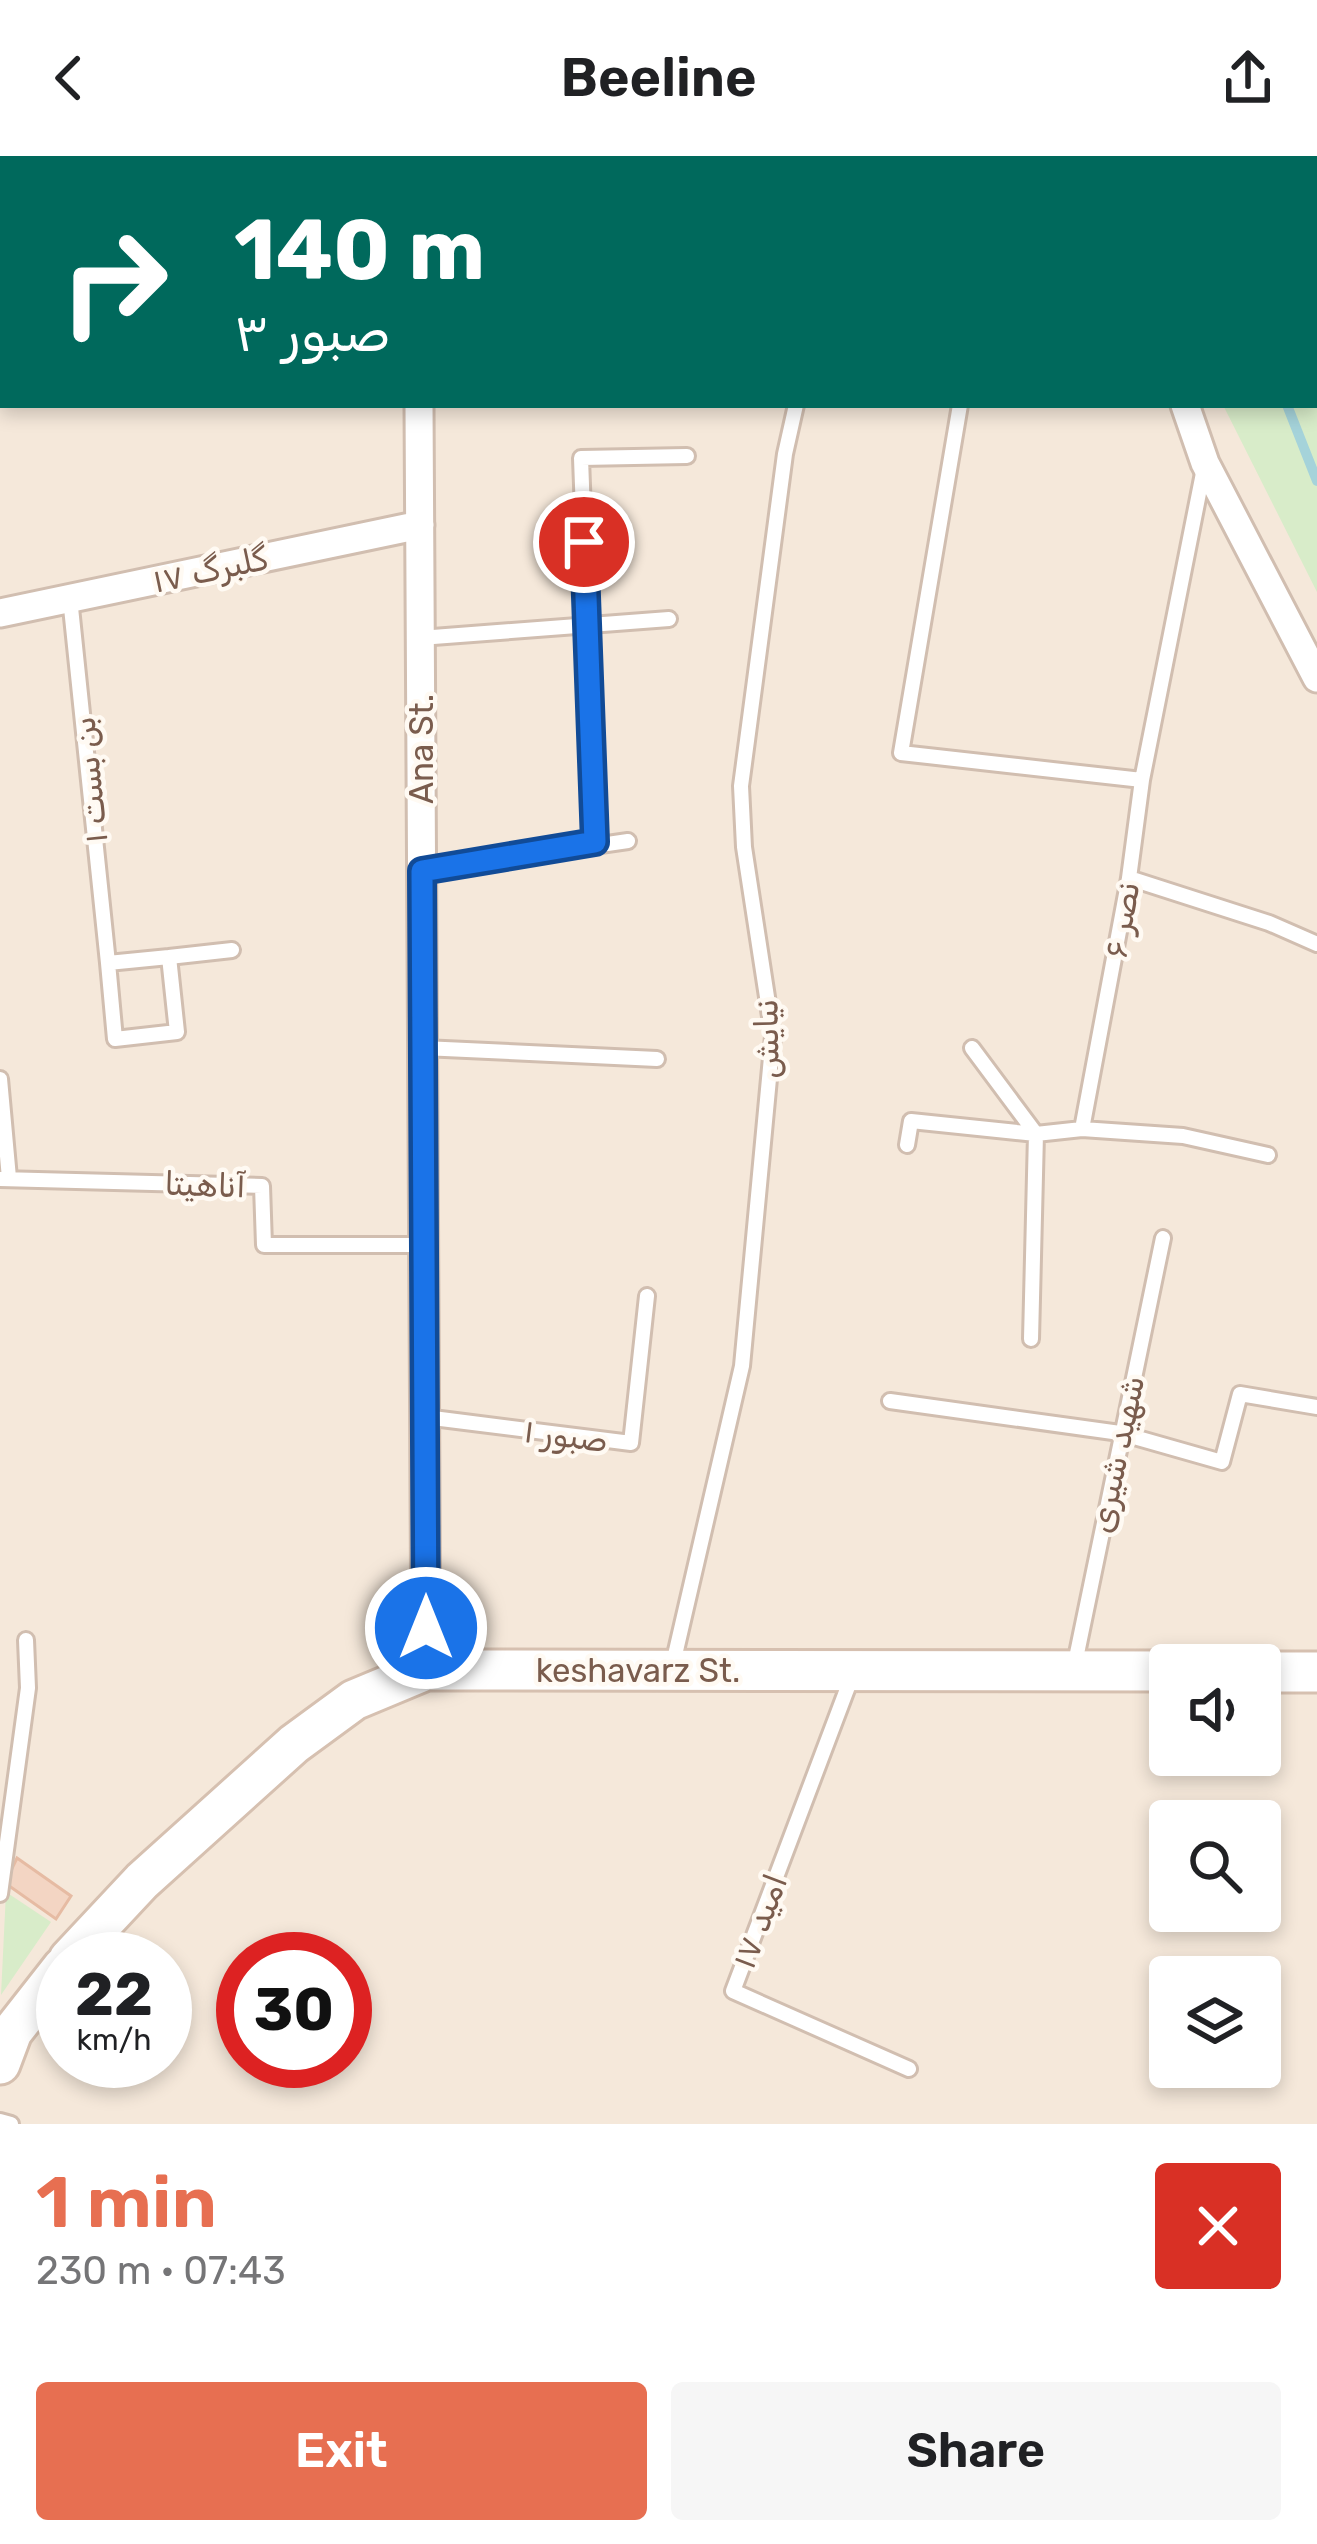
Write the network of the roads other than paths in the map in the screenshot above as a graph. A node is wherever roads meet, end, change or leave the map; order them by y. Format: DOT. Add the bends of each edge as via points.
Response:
graph roads {
  1 [pos="419,408"];
  2 [pos="795,408"];
  3 [pos="959,408"];
  4 [pos="1186,408"];
  5 [pos="687,457"];
  6 [pos="1205,463"];
  7 [pos="420,525"];
  8 [pos="70,598"];
  9 [pos="0,613"];
  10 [pos="669,619"];
  11 [pos="587,626"];
  12 [pos="420,638"];
  13 [pos="1317,678"];
  14 [pos="1142,780"];
  15 [pos="628,841"];
  16 [pos="595,842"];
  17 [pos="422,871"];
  18 [pos="1129,878"];
  19 [pos="1317,944"];
  20 [pos="232,950"];
  21 [pos="169,957"];
  22 [pos="108,963"];
  23 [pos="423,1048"];
  24 [pos="972,1048"];
  25 [pos="657,1059"];
  26 [pos="0,1079"];
  27 [pos="1082,1129"];
  28 [pos="1036,1134"];
  29 [pos="908,1145"];
  30 [pos="1268,1155"];
  31 [pos="4,1179"];
  32 [pos="1163,1238"];
  33 [pos="424,1245"];
  34 [pos="647,1296"];
  35 [pos="1031,1339"];
  36 [pos="890,1401"];
  37 [pos="1317,1407"];
  38 [pos="425,1417"];
  39 [pos="1120,1432"];
  40 [pos="26,1640"];
  41 [pos="426,1670"];
  42 [pos="672,1670"];
  43 [pos="854,1671"];
  44 [pos="1073,1671"];
  45 [pos="1149,1672"];
  46 [pos="1281,1672"];
  47 [pos="1317,1672"];
  48 [pos="0,1894"];
  49 [pos="94,1932"];
  50 [pos="36,1999"];
  51 [pos="5,2036"];
  52 [pos="909,2069"];
  53 [pos="0,2121"];
  54 [pos="11,2124"];
  1 -- 7 [label="street, Ana St."];
  2 -- 42 [label="lane, نیایش" via="741,786 773,1036 742,1366"];
  3 -- 14 [label="lane" via="901,753"];
  4 -- 6 [label="street"];
  5 -- 11 [label="lane" via="581,458"];
  6 -- 13 [label="street"];
  6 -- 14 [label="lane, نصر ۶"];
  7 -- 8 [label="street, گلبرگ ۱۷"];
  7 -- 12 [label="street, Ana St."];
  8 -- 9 [label="street, گلبرگ ۱۷"];
  8 -- 22 [label="lane, بن بست ۱"];
  10 -- 11 [label="lane"];
  11 -- 12 [label="lane"];
  11 -- 16 [label="lane"];
  12 -- 17 [label="street, Ana St."];
  14 -- 18 [label="lane, نصر ۶"];
  15 -- 16 [label="lane"];
  16 -- 17 [label="lane"];
  17 -- 23 [label="street, Ana St."];
  18 -- 19 [label="lane"];
  18 -- 27 [label="lane, نصر ۶"];
  20 -- 21 [label="lane"];
  21 -- 22 [label="lane"];
  21 -- 22 [label="lane, بن بست ۱" via="177,1032 116,1039"];
  23 -- 25 [label="lane"];
  23 -- 33 [label="street, Ana St."];
  24 -- 28 [label="lane"];
  26 -- 31 [label="lane"];
  27 -- 28 [label="lane"];
  27 -- 30 [label="lane" via="1183,1136"];
  28 -- 29 [label="lane" via="911,1121"];
  28 -- 35 [label="lane"];
  31 -- 33 [label="lane, آناهیتا" via="262,1186 264,1245"];
  32 -- 39 [label="lane, شهید شیری"];
  33 -- 38 [label="street, Ana St."];
  34 -- 38 [label="lane, صبور ۱" via="631,1443"];
  36 -- 39 [label="lane"];
  37 -- 39 [label="lane" via="1240,1394 1222,1462"];
  38 -- 41 [label="street, Ana St."];
  39 -- 44 [label="lane, شهید شیری"];
  40 -- 48 [label="lane" via="28,1688"];
  41 -- 42 [label="main road, keshavarz St."];
  41 -- 49 [label="main road, keshavarz St." via="354,1700 294,1744"];
  42 -- 43 [label="main road, keshavarz St."];
  43 -- 44 [label="main road, keshavarz St."];
  43 -- 52 [label="lane, امید ۱۷" via="733,1991"];
  44 -- 45 [label="main road, keshavarz St."];
  46 -- 47 [label="main road"];
  50 -- 51 [label="main road"];
  53 -- 54 [label="lane"];
}
